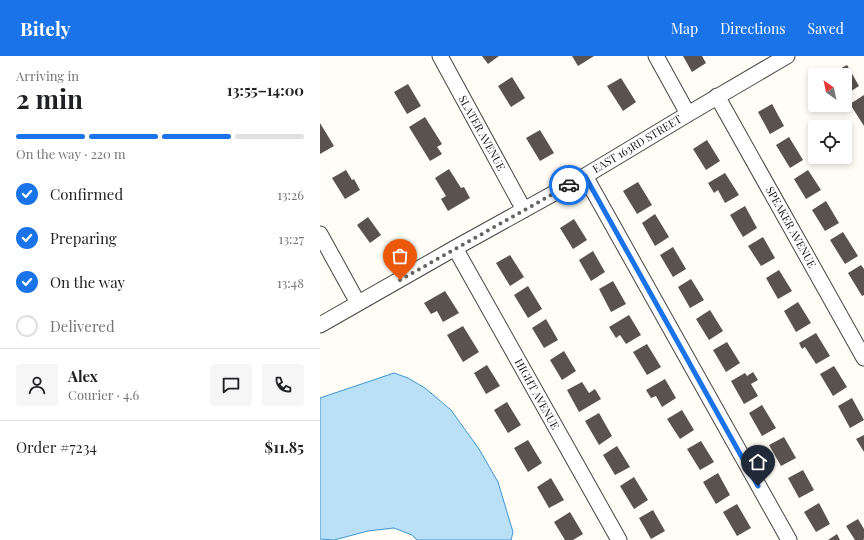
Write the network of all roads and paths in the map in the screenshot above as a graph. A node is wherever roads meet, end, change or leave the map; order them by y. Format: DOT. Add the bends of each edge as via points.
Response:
graph roads {
  1 [pos="440,56"];
  2 [pos="656,56"];
  3 [pos="786,56"];
  4 [pos="717,96"];
  5 [pos="688,114"];
  6 [pos="585,176"];
  7 [pos="524,210"];
  8 [pos="320,234"];
  9 [pos="455,248"];
  10 [pos="358,303"];
  11 [pos="320,325"];
  12 [pos="864,358"];
  13 [pos="619,540"];
  14 [pos="789,540"];
  1 -- 7 [label="street, SLATER AVENUE"];
  2 -- 5 [label="street"];
  3 -- 4 [label="street, EAST 163RD STREET"];
  4 -- 5 [label="street, EAST 163RD STREET"];
  4 -- 12 [label="street, SPEAKER AVENUE"];
  5 -- 6 [label="street, EAST 163RD STREET"];
  6 -- 7 [label="street, EAST 163RD STREET"];
  6 -- 14 [label="street"];
  7 -- 9 [label="street, EAST 163RD STREET"];
  8 -- 10 [label="street"];
  9 -- 10 [label="street, EAST 163RD STREET"];
  9 -- 13 [label="street, HIGHT AVENUE"];
  10 -- 11 [label="street, EAST 163RD STREET"];
}
